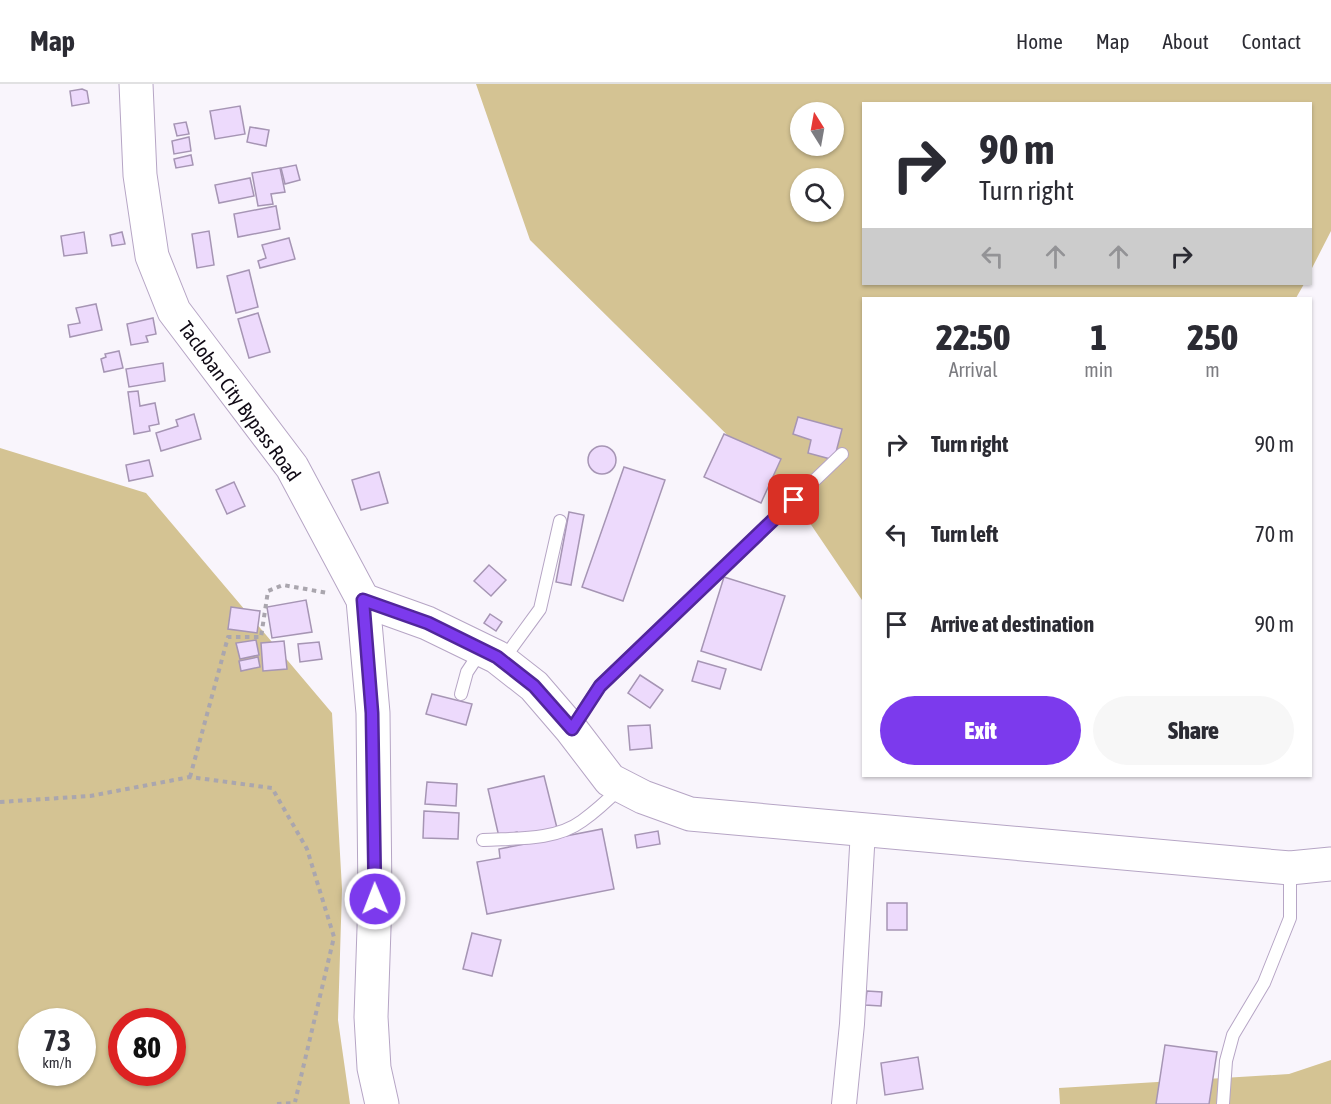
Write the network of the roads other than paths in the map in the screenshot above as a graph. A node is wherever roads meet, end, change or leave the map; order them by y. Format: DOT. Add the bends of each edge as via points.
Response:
graph roads {
  1 [pos="135,84"];
  2 [pos="842,454"];
  3 [pos="560,521"];
  4 [pos="363,600"];
  5 [pos="492,656"];
  6 [pos="461,694"];
  7 [pos="572,729"];
  8 [pos="622,787"];
  9 [pos="863,830"];
  10 [pos="483,840"];
  11 [pos="1331,864"];
  12 [pos="1290,868"];
  13 [pos="382,1104"];
  14 [pos="844,1104"];
  15 [pos="1223,1104"];
  1 -- 4 [label="main road, Tacloban City Bypass Road" via="140,175 152,256 174,311 292,467"];
  2 -- 7 [label="lane" via="600,686"];
  3 -- 5 [label="lane" via="540,609"];
  4 -- 5 [label="main road" via="428,623"];
  4 -- 13 [label="main road, Tacloban City Bypass Road" via="372,713 375,899 371,1017 374,1068"];
  5 -- 6 [label="lane" via="467,672"];
  5 -- 7 [label="main road" via="534,686"];
  7 -- 8 [label="main road" via="610,780"];
  8 -- 9 [label="main road" via="690,814"];
  8 -- 10 [label="lane" via="581,822 560,832"];
  9 -- 12 [label="main road"];
  9 -- 14 [label="street"];
  11 -- 12 [label="main road"];
  12 -- 15 [label="lane" via="1290,918 1264,983 1233,1035 1226,1061"];
}
